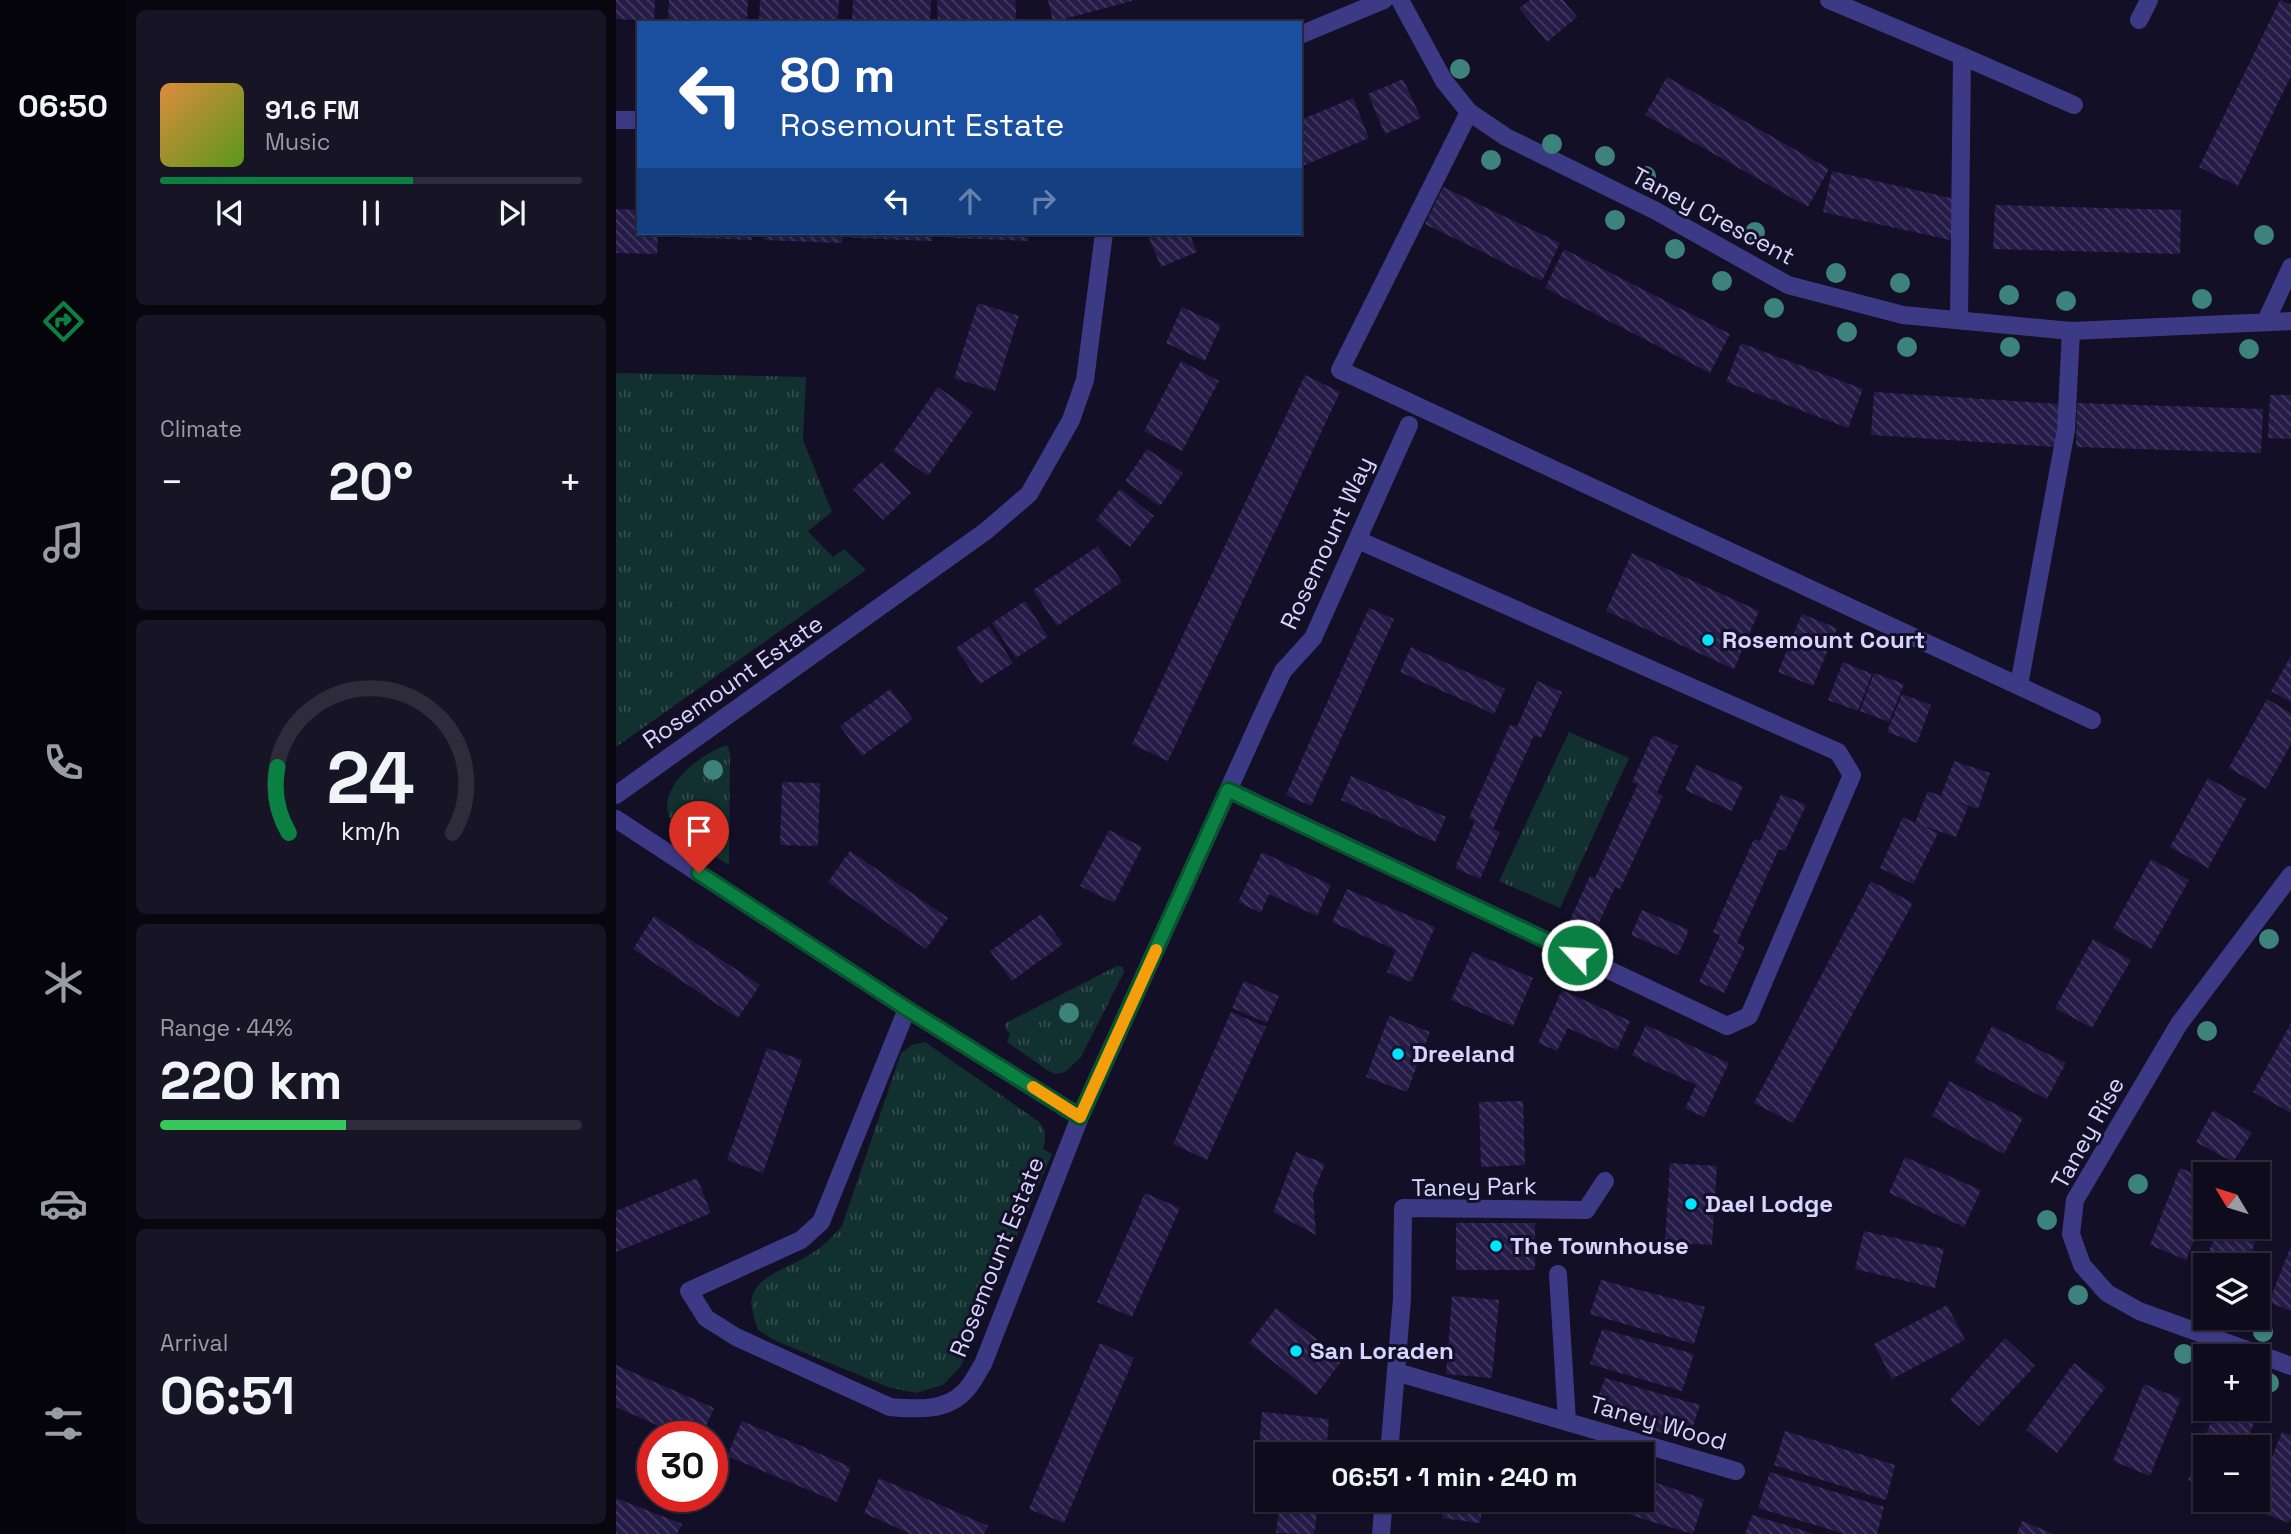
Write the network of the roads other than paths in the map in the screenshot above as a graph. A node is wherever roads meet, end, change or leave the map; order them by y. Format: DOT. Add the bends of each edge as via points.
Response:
graph roads {
  1 [pos="1384,0"];
  2 [pos="1399,0"];
  3 [pos="1829,0"];
  4 [pos="2149,0"];
  5 [pos="2139,20"];
  6 [pos="1302,34"];
  7 [pos="1962,55"];
  8 [pos="2074,105"];
  9 [pos="1469,112"];
  10 [pos="616,120"];
  11 [pos="637,120"];
  12 [pos="1104,235"];
  13 [pos="2291,267"];
  14 [pos="1959,320"];
  15 [pos="2266,321"];
  16 [pos="2291,321"];
  17 [pos="2071,331"];
  18 [pos="1409,425"];
  19 [pos="1358,540"];
  20 [pos="2019,685"];
  21 [pos="2092,720"];
  22 [pos="1228,790"];
  23 [pos="616,795"];
  24 [pos="616,819"];
  25 [pos="2291,875"];
  26 [pos="907,1009"];
  27 [pos="1080,1117"];
  28 [pos="1605,1181"];
  29 [pos="1558,1274"];
  30 [pos="2291,1366"];
  31 [pos="1396,1372"];
  32 [pos="1566,1422"];
  33 [pos="1389,1442"];
  34 [pos="1737,1471"];
  35 [pos="1383,1512"];
  36 [pos="1381,1534"];
  1 -- 6 [label="street"];
  2 -- 9 [label="street, Taney Crescent" via="1444,81"];
  3 -- 7 [label="street"];
  4 -- 5 [label="street"];
  7 -- 8 [label="street"];
  7 -- 14 [label="street"];
  9 -- 14 [label="street, Taney Crescent" via="1788,285 1903,315"];
  9 -- 20 [label="street" via="1340,370"];
  10 -- 11 [label="street"];
  12 -- 23 [label="street, Rosemount Estate" via="1085,380 1070,420 1029,494 878,610"];
  13 -- 15 [label="street"];
  14 -- 17 [label="street, Taney Crescent"];
  15 -- 16 [label="street, Taney Crescent"];
  15 -- 17 [label="street, Taney Crescent"];
  17 -- 20 [label="street" via="2066,430"];
  18 -- 19 [label="street, Rosemount Way"];
  19 -- 22 [label="street, Rosemount Way" via="1313,638 1283,671"];
  19 -- 22 [label="street" via="1838,752 1852,775 1749,1016 1727,1026"];
  20 -- 21 [label="street"];
  22 -- 27 [label="street, Rosemount Estate"];
  24 -- 26 [label="street"];
  25 -- 30 [label="street, Taney Rise" via="2179,1024 2075,1200 2071,1234 2082,1265 2107,1293 2139,1311"];
  26 -- 27 [label="street"];
  26 -- 27 [label="street, Rosemount Estate" via="821,1222 801,1240 690,1291 706,1318 736,1337 890,1407 943,1406 964,1393 983,1364"];
  28 -- 31 [label="street, Taney Park" via="1586,1210 1403,1208"];
  29 -- 32 [label="street, Taney Wood"];
  31 -- 32 [label="street, Taney Wood"];
  31 -- 33 [label="street, Taney Park"];
  32 -- 34 [label="street, Taney Wood"];
  35 -- 36 [label="street"];
}
